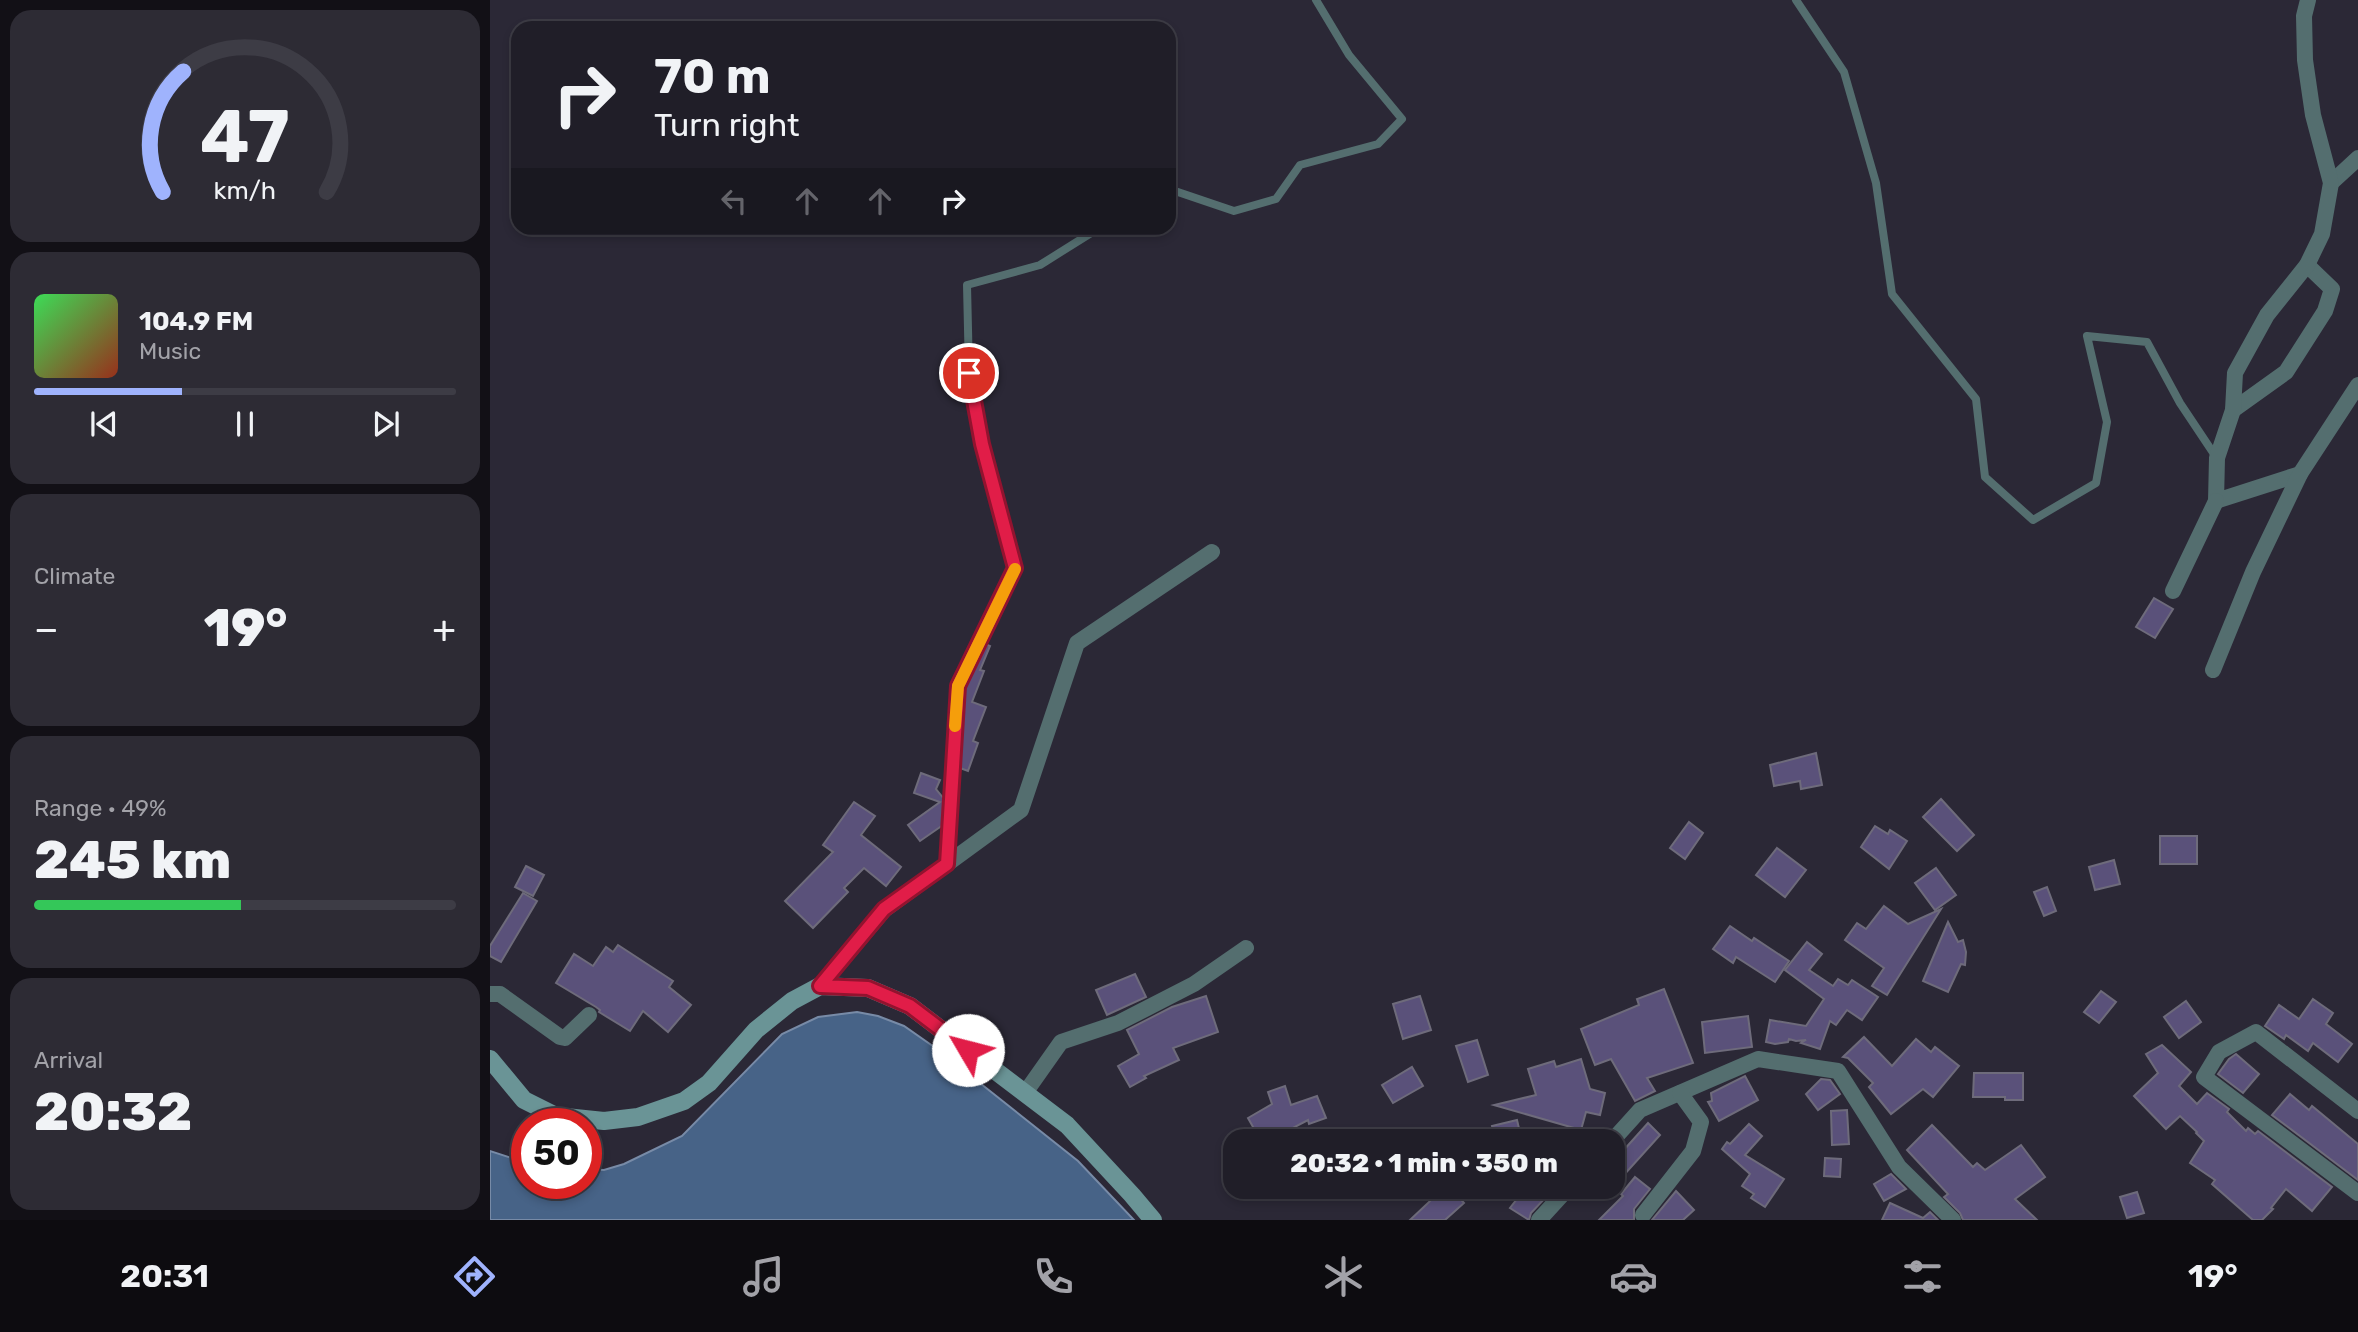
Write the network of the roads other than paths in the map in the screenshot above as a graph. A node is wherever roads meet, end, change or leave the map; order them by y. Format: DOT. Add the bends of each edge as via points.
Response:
graph roads {
  1 [pos="1316,0"];
  2 [pos="1796,0"];
  3 [pos="2308,0"];
  4 [pos="2358,158"];
  5 [pos="2330,183"];
  6 [pos="1176,191"];
  7 [pos="1088,235"];
  8 [pos="2306,265"];
  9 [pos="2358,385"];
  10 [pos="2233,410"];
  11 [pos="2217,457"];
  12 [pos="2300,474"];
  13 [pos="2216,501"];
  14 [pos="1212,552"];
  15 [pos="2174,591"];
  16 [pos="2213,670"];
  17 [pos="947,864"];
  18 [pos="1246,948"];
  19 [pos="820,986"];
  20 [pos="490,994"];
  21 [pos="589,1014"];
  22 [pos="490,1059"];
  23 [pos="1025,1093"];
  24 [pos="1680,1093"];
  25 [pos="2358,1111"];
  26 [pos="1623,1129"];
  27 [pos="2358,1193"];
  28 [pos="1558,1199"];
  29 [pos="1643,1215"];
  30 [pos="1153,1220"];
  31 [pos="1539,1220"];
  32 [pos="1953,1220"];
  1 -- 6 [label="lane" via="1349,55 1402,119 1378,144 1300,165 1276,200 1234,211"];
  2 -- 11 [label="lane" via="1844,72 1876,183 1892,294 1976,399 1985,477 2033,520 2096,484 2108,422 2087,336 2147,342 2180,403"];
  3 -- 5 [label="street" via="2305,60"];
  4 -- 5 [label="street"];
  5 -- 8 [label="street" via="2322,234"];
  7 -- 17 [label="lane" via="1040,265 967,285 969,373 982,444 1015,568 958,686"];
  8 -- 10 [label="street" via="2267,315 2235,373"];
  8 -- 10 [label="street" via="2332,289 2325,311 2286,372"];
  9 -- 12 [label="street"];
  10 -- 11 [label="street"];
  11 -- 13 [label="street"];
  12 -- 13 [label="street"];
  12 -- 16 [label="street"];
  13 -- 15 [label="street"];
  14 -- 17 [label="street" via="1077,643 1021,810"];
  17 -- 19 [label="street" via="884,909"];
  18 -- 23 [label="street" via="1194,984 1118,1023 1061,1042"];
  19 -- 22 [label="main road" via="792,1001 756,1030 701,1089 684,1101 638,1117 604,1121 556,1116 524,1100"];
  19 -- 23 [label="main road" via="868,988 910,1006"];
  20 -- 21 [label="street" via="500,995 560,1037 565,1038"];
  23 -- 30 [label="main road" via="1067,1125"];
  24 -- 26 [label="street" via="1640,1111"];
  24 -- 29 [label="street" via="1701,1122 1693,1151"];
  24 -- 32 [label="street" via="1758,1059 1838,1071 1899,1167"];
  25 -- 27 [label="street" via="2256,1032 2219,1052 2204,1077"];
  28 -- 31 [label="street"];
}
